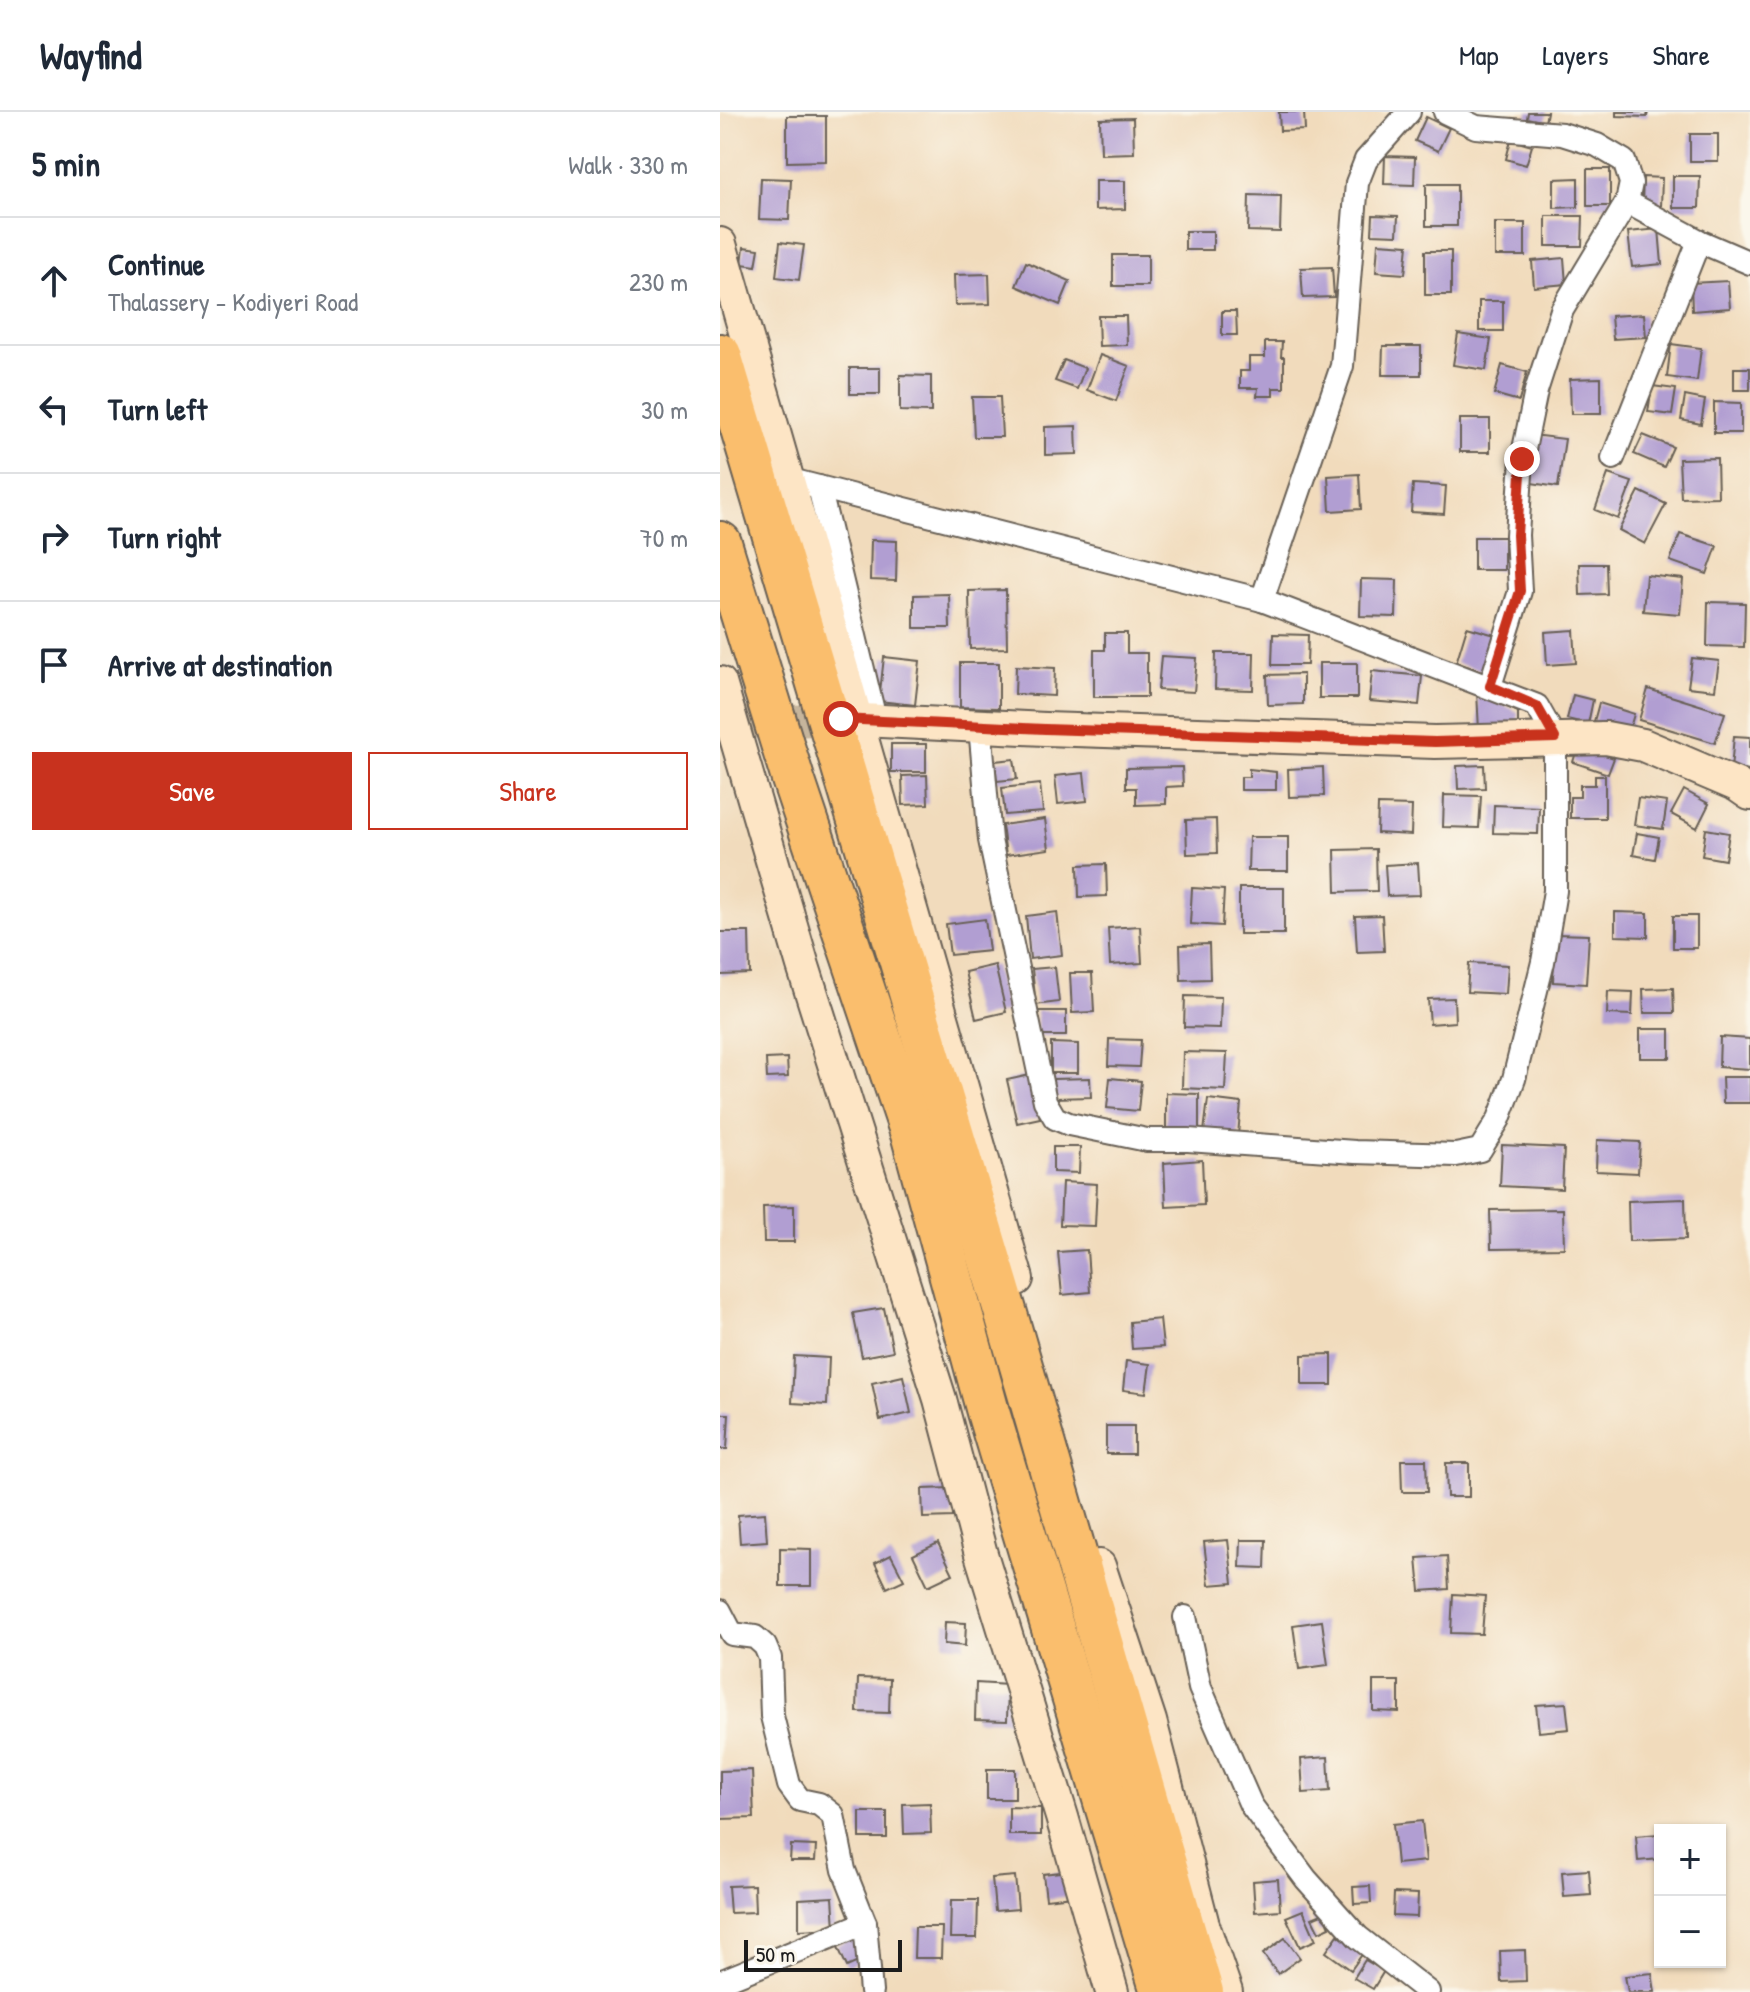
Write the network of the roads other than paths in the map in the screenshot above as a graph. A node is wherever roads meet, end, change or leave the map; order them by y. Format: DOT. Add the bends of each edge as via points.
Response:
graph roads {
  1 [pos="1409,112"];
  2 [pos="1445,112"];
  3 [pos="1562,123"];
  4 [pos="1627,202"];
  5 [pos="1699,241"];
  6 [pos="720,244"];
  7 [pos="1750,263"];
  8 [pos="720,355"];
  9 [pos="1613,458"];
  10 [pos="787,479"];
  11 [pos="819,487"];
  12 [pos="720,543"];
  13 [pos="1262,600"];
  14 [pos="720,683"];
  15 [pos="1490,686"];
  16 [pos="857,719"];
  17 [pos="731,723"];
  18 [pos="980,726"];
  19 [pos="1555,738"];
  20 [pos="1750,794"];
  21 [pos="720,1611"];
  22 [pos="1185,1617"];
  23 [pos="865,1923"];
  24 [pos="720,1982"];
  25 [pos="871,1992"];
  26 [pos="1112,1992"];
  27 [pos="1162,1992"];
  28 [pos="1202,1992"];
  29 [pos="1226,1992"];
  30 [pos="1428,1992"];
  1 -- 13 [label="street" via="1366,160 1357,183 1342,366"];
  2 -- 3 [label="street" via="1476,127"];
  3 -- 4 [label="street" via="1624,161 1631,183"];
  4 -- 5 [label="street"];
  4 -- 15 [label="street" via="1562,310 1536,391 1522,459 1520,591"];
  5 -- 7 [label="street"];
  5 -- 9 [label="street"];
  6 -- 10 [label="street"];
  8 -- 28 [label="highway"];
  10 -- 11 [label="street"];
  10 -- 16 [label="street"];
  11 -- 13 [label="street"];
  11 -- 16 [label="street"];
  12 -- 27 [label="highway" via="913,1137 988,1412"];
  13 -- 15 [label="street"];
  14 -- 17 [label="street"];
  15 -- 19 [label="street" via="1537,706"];
  16 -- 18 [label="street"];
  16 -- 29 [label="street" via="1083,1518 1150,1721 1203,1925"];
  17 -- 26 [label="street" via="940,1399"];
  18 -- 19 [label="street" via="1435,742"];
  18 -- 19 [label="street" via="990,840 1045,1101 1055,1118 1147,1140 1456,1155 1480,1150 1499,1119 1528,1030 1555,891"];
  19 -- 20 [label="street" via="1606,738 1643,745"];
  21 -- 23 [label="street" via="732,1634 755,1637 765,1646 772,1716 789,1785 800,1800 819,1804 833,1815 844,1870"];
  22 -- 30 [label="street" via="1200,1688 1251,1805 1358,1937"];
  23 -- 24 [label="street"];
  23 -- 25 [label="street"];
}
